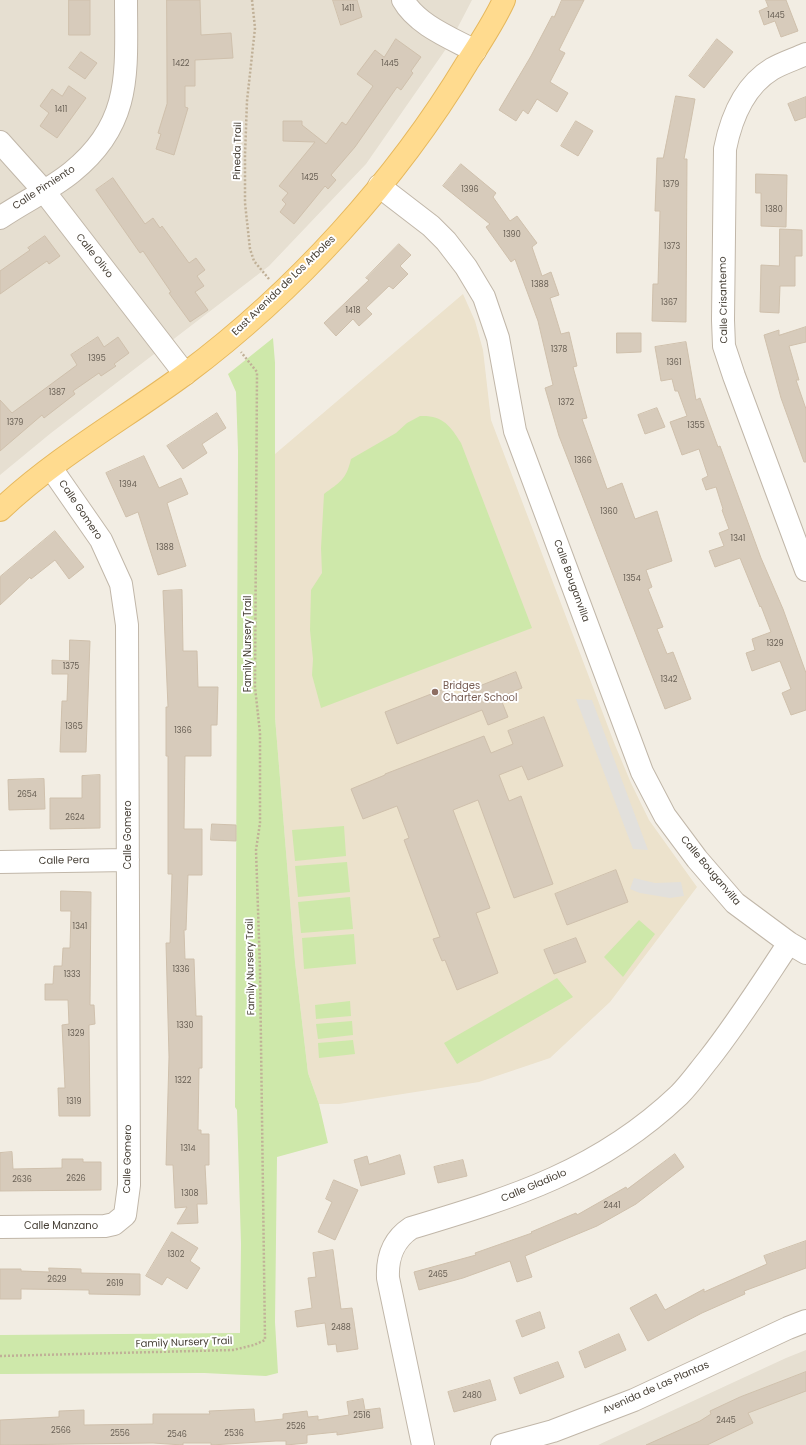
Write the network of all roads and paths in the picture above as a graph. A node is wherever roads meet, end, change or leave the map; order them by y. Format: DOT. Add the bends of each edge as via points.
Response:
graph roads {
  1 [pos="126,0"];
  2 [pos="252,0"];
  3 [pos="403,0"];
  4 [pos="504,0"];
  5 [pos="475,51"];
  6 [pos="806,54"];
  7 [pos="0,142"];
  8 [pos="379,186"];
  9 [pos="44,190"];
  10 [pos="0,218"];
  11 [pos="280,292"];
  12 [pos="229,338"];
  13 [pos="185,374"];
  14 [pos="51,468"];
  15 [pos="0,510"];
  16 [pos="806,570"];
  17 [pos="128,860"];
  18 [pos="0,862"];
  19 [pos="797,948"];
  20 [pos="121,1220"];
  21 [pos="0,1227"];
  22 [pos="806,1321"];
  23 [pos="0,1356"];
  24 [pos="423,1445"];
  25 [pos="502,1445"];
  1 -- 9 [label="street, Calle Pimiento" via="126,67 121,102 113,126 95,151 72,172"];
  2 -- 11 [label="path, Pineda Trail" via="255,28 247,102 245,203 250,250 254,261"];
  3 -- 5 [label="street" via="406,6 429,25"];
  4 -- 5 [label="main road, East Avenida de Los Arboles"];
  5 -- 8 [label="main road, East Avenida de Los Arboles" via="431,120"];
  6 -- 16 [label="street, Calle Crisantemo" via="771,70 751,87 729,128 725,149 723,320 724,346"];
  7 -- 9 [label="street, Calle Olivo"];
  8 -- 11 [label="main road, East Avenida de Los Arboles" via="315,259"];
  8 -- 19 [label="street, Calle Bouganvilla" via="431,226 446,241 466,266 484,298 498,338 515,431 642,772 665,816 697,859 735,903"];
  9 -- 10 [label="street, Calle Pimiento"];
  9 -- 13 [label="street, Calle Olivo"];
  11 -- 12 [label="main road, East Avenida de Los Arboles"];
  12 -- 13 [label="main road, East Avenida de Los Arboles"];
  12 -- 23 [label="path, Family Nursery Trail" via="258,372 255,686 260,733 260,823 256,850 265,1340 234,1350"];
  13 -- 14 [label="main road, East Avenida de Los Arboles"];
  14 -- 15 [label="main road, East Avenida de Los Arboles"];
  14 -- 17 [label="street, Calle Gomero" via="101,540 121,584 127,625"];
  17 -- 18 [label="street, Calle Pera"];
  17 -- 20 [label="street, Calle Gomero" via="129,1185 125,1215"];
  19 -- 24 [label="street, Calle Gladiolo" via="696,1076 680,1094 646,1123 592,1160 550,1181 484,1206 411,1228 394,1243 387,1266 388,1278"];
  20 -- 21 [label="street, Calle Manzano" via="105,1226"];
  22 -- 25 [label="street, Avenida de Las Plantas" via="634,1400 553,1431"];
}
